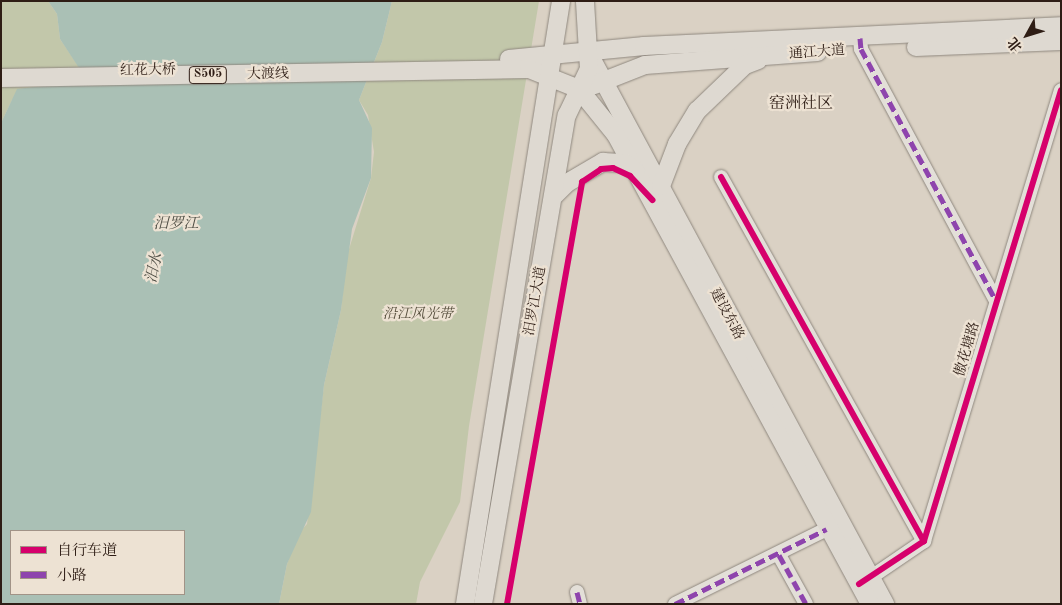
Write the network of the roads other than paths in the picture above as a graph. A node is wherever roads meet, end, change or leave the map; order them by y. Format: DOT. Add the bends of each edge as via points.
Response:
graph roads {
  1 [pos="561,1"];
  2 [pos="585,1"];
  3 [pos="1061,26"];
  4 [pos="1061,40"];
  5 [pos="860,44"];
  6 [pos="589,54"];
  7 [pos="554,55"];
  8 [pos="770,56"];
  9 [pos="415,69"];
  10 [pos="1,72"];
  11 [pos="551,75"];
  12 [pos="1,78"];
  13 [pos="603,79"];
  14 [pos="578,89"];
  15 [pos="1061,90"];
  16 [pos="1061,112"];
  17 [pos="636,172"];
  18 [pos="721,177"];
  19 [pos="661,186"];
  20 [pos="553,198"];
  21 [pos="995,299"];
  22 [pos="827,529"];
  23 [pos="924,541"];
  24 [pos="779,556"];
  25 [pos="867,588"];
  26 [pos="464,604"];
  27 [pos="483,604"];
  28 [pos="675,604"];
  29 [pos="806,604"];
  30 [pos="885,604"];
  1 -- 7 [label="main road, 汨罗江大道"];
  2 -- 6 [label="main road, 汨罗江大道"];
  3 -- 5 [label="main road, 通江大道"];
  4 -- 5 [label="main road, 通江大道"];
  5 -- 6 [label="main road, 通江大道" via="644,46"];
  5 -- 8 [label="main road, 通江大道"];
  5 -- 21 [label="street"];
  6 -- 7 [label="main road, S505"];
  6 -- 13 [label="main road, 建设东路"];
  6 -- 14 [label="main road, 汨罗江大道" via="588,74"];
  7 -- 9 [label="main road, S505"];
  7 -- 11 [label="main road, 汨罗江大道"];
  8 -- 13 [label="main road, 通江大道" via="645,65"];
  8 -- 19 [label="main road" via="745,65 697,111 677,144"];
  9 -- 10 [label="main road, 红花大桥 / S505"];
  9 -- 11 [label="main road, S505" via="529,69"];
  9 -- 12 [label="main road, 大渡线 / S505"];
  11 -- 14 [label="main road, 建设东路"];
  11 -- 26 [label="main road, 汨罗江大道"];
  13 -- 14 [label="main road, 通江大道"];
  13 -- 19 [label="main road, 建设东路"];
  14 -- 17 [label="main road, 建设东路" via="605,117"];
  14 -- 20 [label="main road, 汨罗江大道" via="567,116"];
  15 -- 21 [label="street, 傲花塘路"];
  16 -- 25 [label="street" via="930,544"];
  17 -- 20 [label="main road" via="625,163 603,162 567,183"];
  17 -- 22 [label="main road, 建设东路"];
  18 -- 23 [label="street"];
  19 -- 25 [label="main road, 建设东路"];
  20 -- 27 [label="main road, 汨罗江大道"];
  21 -- 23 [label="street, 傲花塘路"];
  22 -- 24 [label="street"];
  22 -- 25 [label="main road, 建设东路"];
  23 -- 25 [label="street"];
  24 -- 28 [label="street"];
  24 -- 29 [label="street"];
  25 -- 30 [label="main road, 建设东路"];
}
